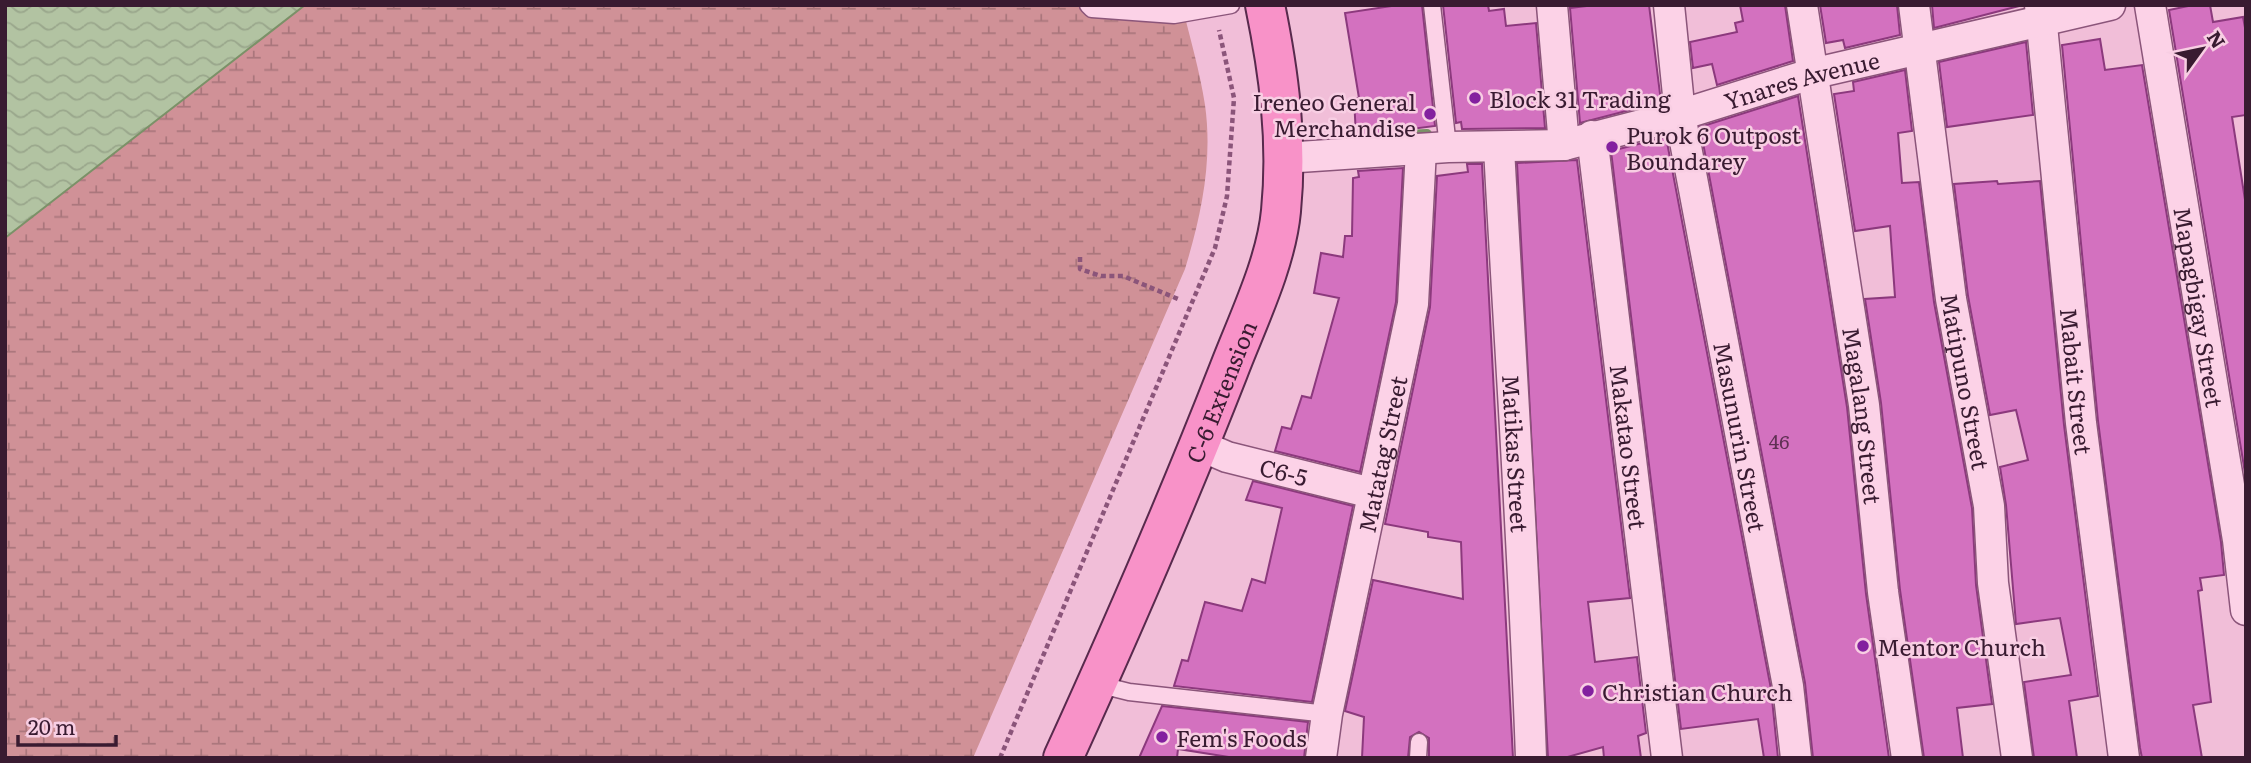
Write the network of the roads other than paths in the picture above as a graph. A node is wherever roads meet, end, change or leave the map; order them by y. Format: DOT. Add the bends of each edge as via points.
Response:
graph roads {
  1 [pos="1088,5"];
  2 [pos="1265,5"];
  3 [pos="1432,5"];
  4 [pos="1552,5"];
  5 [pos="1669,5"];
  6 [pos="1802,5"];
  7 [pos="1914,5"];
  8 [pos="2110,5"];
  9 [pos="2150,5"];
  10 [pos="1223,6"];
  11 [pos="2041,13"];
  12 [pos="1920,49"];
  13 [pos="1811,74"];
  14 [pos="1680,115"];
  15 [pos="1578,141"];
  16 [pos="1434,148"];
  17 [pos="1499,148"];
  18 [pos="1284,159"];
  19 [pos="1199,445"];
  20 [pos="1372,493"];
  21 [pos="2246,610"];
  22 [pos="1101,672"];
  23 [pos="1327,714"];
  24 [pos="1063,758"];
  25 [pos="1321,758"];
  26 [pos="1531,758"];
  27 [pos="1667,758"];
  28 [pos="1796,758"];
  29 [pos="1907,758"];
  30 [pos="2017,758"];
  31 [pos="2124,758"];
  1 -- 10 [label="lane" via="1149,15"];
  2 -- 18 [label="main road, C-6 Extension" via="1281,91"];
  3 -- 16 [label="lane"];
  4 -- 15 [label="street, Makatao Street"];
  5 -- 14 [label="street, Masunurin Street"];
  6 -- 13 [label="street, Magalang Street"];
  7 -- 12 [label="street, Matipuno Street"];
  8 -- 11 [label="street, Ynares Avenue"];
  9 -- 21 [label="street, Mapagbigay Street"];
  11 -- 12 [label="street, Ynares Avenue"];
  11 -- 31 [label="street, Mabait Street" via="2081,424"];
  12 -- 13 [label="street, Ynares Avenue"];
  12 -- 30 [label="street, Matipuno Street" via="1953,311 1989,506 1993,583"];
  13 -- 14 [label="street, Ynares Avenue"];
  13 -- 29 [label="street, Magalang Street" via="1864,405 1883,592"];
  14 -- 15 [label="street, Ynares Avenue"];
  14 -- 28 [label="street, Masunurin Street" via="1788,686"];
  15 -- 17 [label="street, Ynares Avenue"];
  15 -- 27 [label="street, Makatao Street"];
  16 -- 17 [label="street, Ynares Avenue"];
  16 -- 18 [label="street, Ynares Avenue"];
  16 -- 20 [label="street, Matatag Street" via="1413,304"];
  17 -- 26 [label="street, Matikas Street"];
  18 -- 19 [label="main road, C-6 Extension" via="1281,214 1262,282"];
  19 -- 20 [label="street, C6-5" via="1227,457"];
  19 -- 22 [label="main road, C-6 Extension"];
  20 -- 23 [label="street, Matatag Street"];
  22 -- 23 [label="lane" via="1129,692"];
  22 -- 24 [label="main road, C-6 Extension"];
  23 -- 25 [label="street, Matatag Street"];
}
